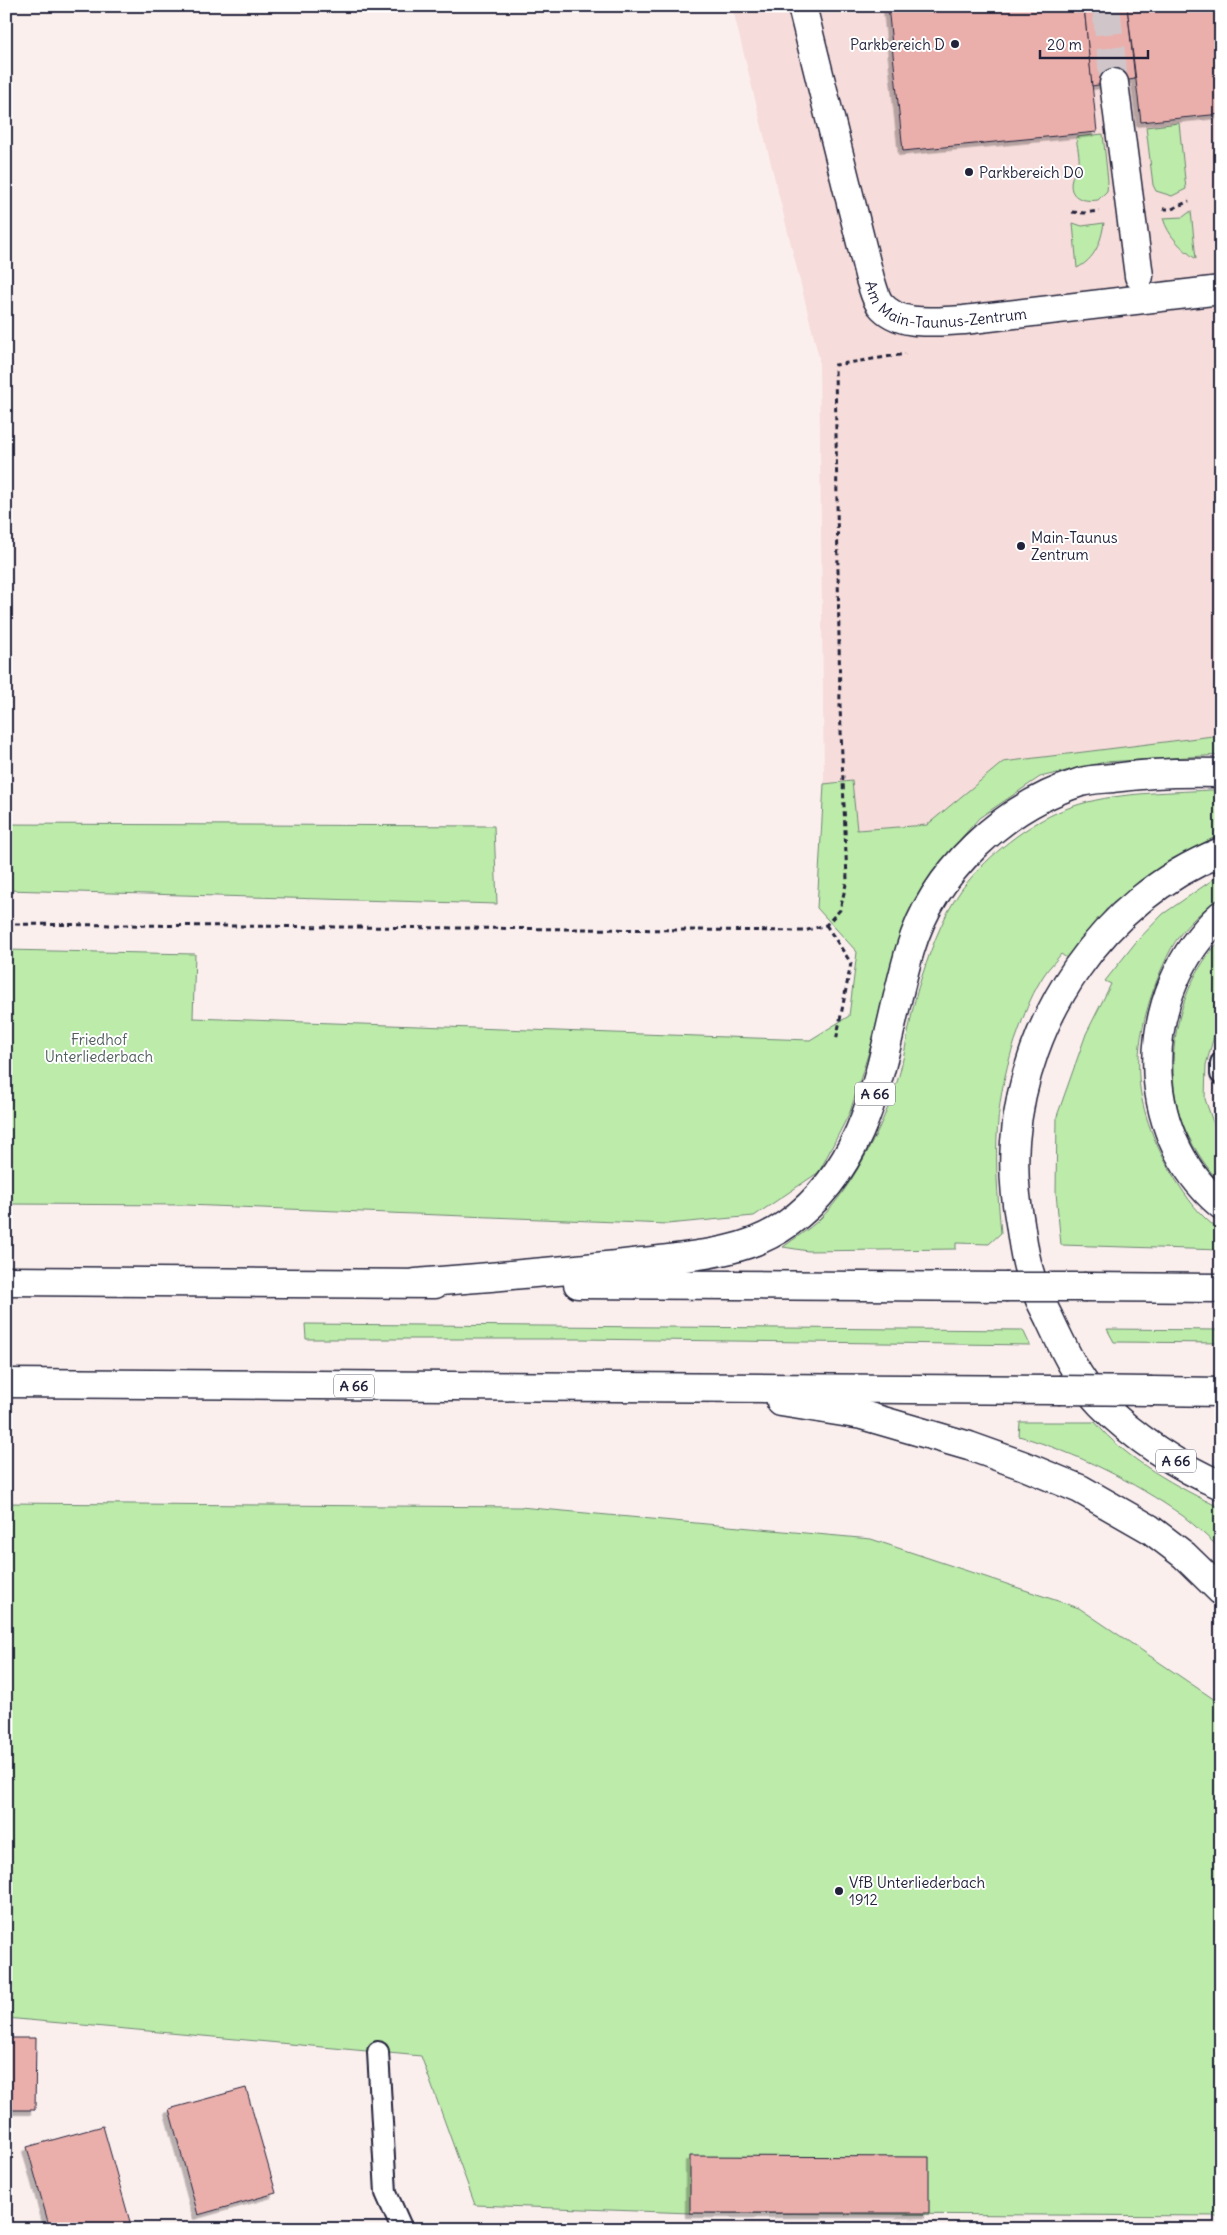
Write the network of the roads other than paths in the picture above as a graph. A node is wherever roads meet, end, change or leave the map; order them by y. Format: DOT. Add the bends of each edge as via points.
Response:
graph roads {
  1 [pos="802,6"];
  2 [pos="1114,83"];
  3 [pos="1140,276"];
  4 [pos="1221,290"];
  5 [pos="1221,773"];
  6 [pos="1221,852"];
  7 [pos="1221,915"];
  8 [pos="1221,1063"];
  9 [pos="1221,1074"];
  10 [pos="1221,1205"];
  11 [pos="6,1281"];
  12 [pos="416,1283"];
  13 [pos="1221,1288"];
  14 [pos="6,1383"];
  15 [pos="701,1388"];
  16 [pos="1221,1392"];
  17 [pos="1221,1485"];
  18 [pos="1221,1591"];
  19 [pos="378,2052"];
  20 [pos="402,2229"];
  1 -- 4 [label="main road, Am Main-Taunus-Zentrum" via="870,279 879,303 890,314 922,322 964,320"];
  2 -- 3 [label="main road"];
  5 -- 12 [label="main road, A 66" via="1143,774 1082,782 1025,806 987,833 948,876 925,912 910,947 882,1069 853,1146 818,1196 786,1225 745,1245 704,1254 610,1266"];
  6 -- 17 [label="main road, A 66" via="1182,871 1118,918 1082,960 1041,1032 1019,1104 1014,1144 1015,1192 1025,1254 1034,1285 1072,1364 1101,1404 1134,1432 1163,1453"];
  7 -- 10 [label="main road" via="1191,950 1173,982 1163,1011 1157,1075 1161,1108 1175,1144 1192,1174"];
  8 -- 9 [label="lane"];
  11 -- 12 [label="main road, A 66"];
  12 -- 13 [label="main road, A 66, bridge"];
  14 -- 15 [label="main road, A 66"];
  15 -- 16 [label="main road, A 66, bridge"];
  15 -- 18 [label="main road" via="862,1416 969,1446 1022,1465 1080,1489 1150,1529 1184,1555"];
  19 -- 20 [label="lane" via="386,2193"];
}
